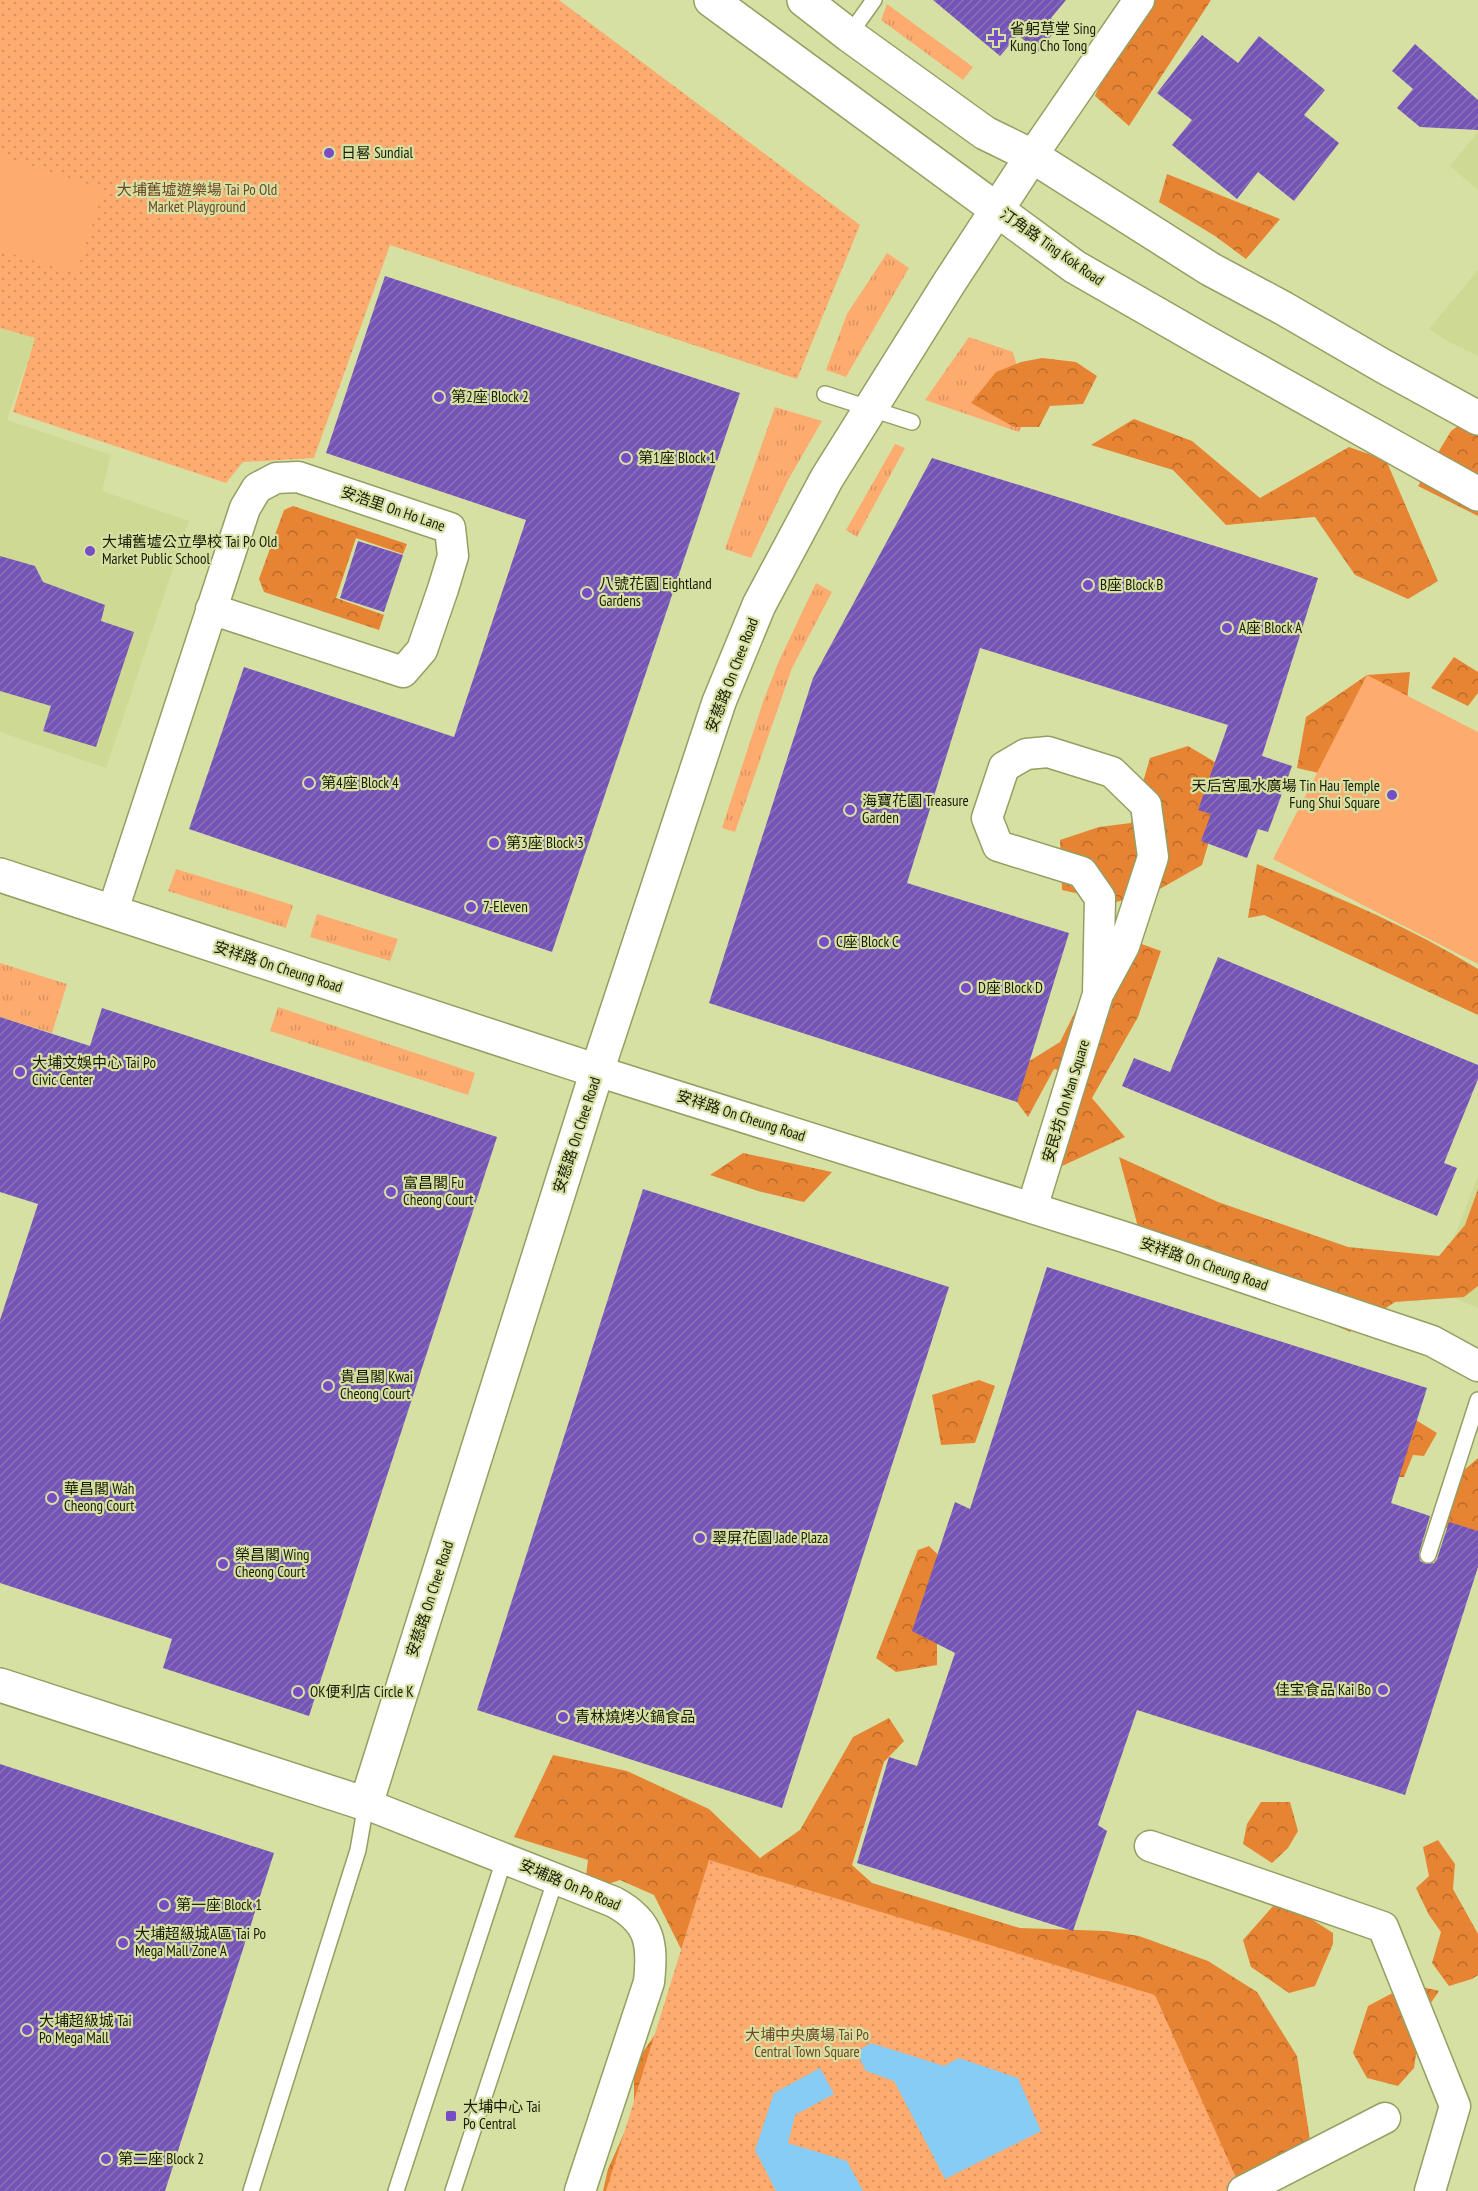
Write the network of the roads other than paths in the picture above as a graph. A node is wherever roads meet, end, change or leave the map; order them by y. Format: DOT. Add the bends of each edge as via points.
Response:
graph roads {
  1 [pos="711,0"];
  2 [pos="804,0"];
  3 [pos="874,0"];
  4 [pos="1139,0"];
  5 [pos="849,35"];
  6 [pos="1032,156"];
  7 [pos="998,209"];
  8 [pos="825,394"];
  9 [pos="871,408"];
  10 [pos="1478,418"];
  11 [pos="912,422"];
  12 [pos="1478,494"];
  13 [pos="211,609"];
  14 [pos="0,875"];
  15 [pos="112,913"];
  16 [pos="1098,994"];
  17 [pos="597,1071"];
  18 [pos="1032,1208"];
  19 [pos="1478,1366"];
  20 [pos="1478,1400"];
  21 [pos="1428,1555"];
  22 [pos="0,1685"];
  23 [pos="366,1804"];
  24 [pos="1150,1846"];
  25 [pos="504,1857"];
  26 [pos="556,1878"];
  27 [pos="1385,2118"];
  28 [pos="251,2191"];
  29 [pos="396,2191"];
  30 [pos="453,2191"];
  31 [pos="580,2191"];
  32 [pos="1243,2191"];
  33 [pos="1430,2191"];
  1 -- 7 [label="street, 汀角路 Ting Kok Road"];
  2 -- 5 [label="street"];
  3 -- 5 [label="lane"];
  4 -- 6 [label="street"];
  5 -- 6 [label="street" via="985,133"];
  6 -- 7 [label="street, 安慈路 On Chee Road"];
  6 -- 10 [label="street" via="1210,269"];
  7 -- 9 [label="street, 安慈路 On Chee Road"];
  7 -- 12 [label="street, 汀角路 Ting Kok Road" via="1081,271"];
  8 -- 9 [label="lane"];
  9 -- 11 [label="lane"];
  9 -- 17 [label="street, 安慈路 On Chee Road" via="783,557 739,651"];
  13 -- 13 [label="street, 安浩里 On Ho Lane" via="246,508 257,488 276,478 298,477 450,528 453,556 443,589 422,650 403,672"];
  13 -- 15 [label="street, 安浩里 On Ho Lane"];
  14 -- 15 [label="street, 安祥路 On Cheung Road"];
  15 -- 17 [label="street, 安祥路 On Cheung Road"];
  16 -- 16 [label="street, 安民坊 On Man Square" via="1100,898 1082,872 998,846 987,818 1004,767 1026,754 1048,752 1112,772 1146,805 1153,856 1125,946"];
  16 -- 18 [label="street, 安民坊 On Man Square"];
  17 -- 18 [label="street, 安祥路 On Cheung Road"];
  17 -- 23 [label="street, 安慈路 On Chee Road"];
  18 -- 19 [label="street, 安祥路 On Cheung Road" via="1432,1341"];
  20 -- 21 [label="lane"];
  22 -- 23 [label="street"];
  23 -- 25 [label="street, 安埔路 On Po Road"];
  23 -- 28 [label="lane" via="358,1850"];
  24 -- 33 [label="street" via="1383,1927 1455,2106"];
  25 -- 26 [label="street, 安埔路 On Po Road"];
  25 -- 29 [label="lane"];
  26 -- 30 [label="lane"];
  26 -- 31 [label="street, 安埔路 On Po Road" via="635,1915 643,1925 651,1951 649,1982"];
  27 -- 32 [label="street"];
}
